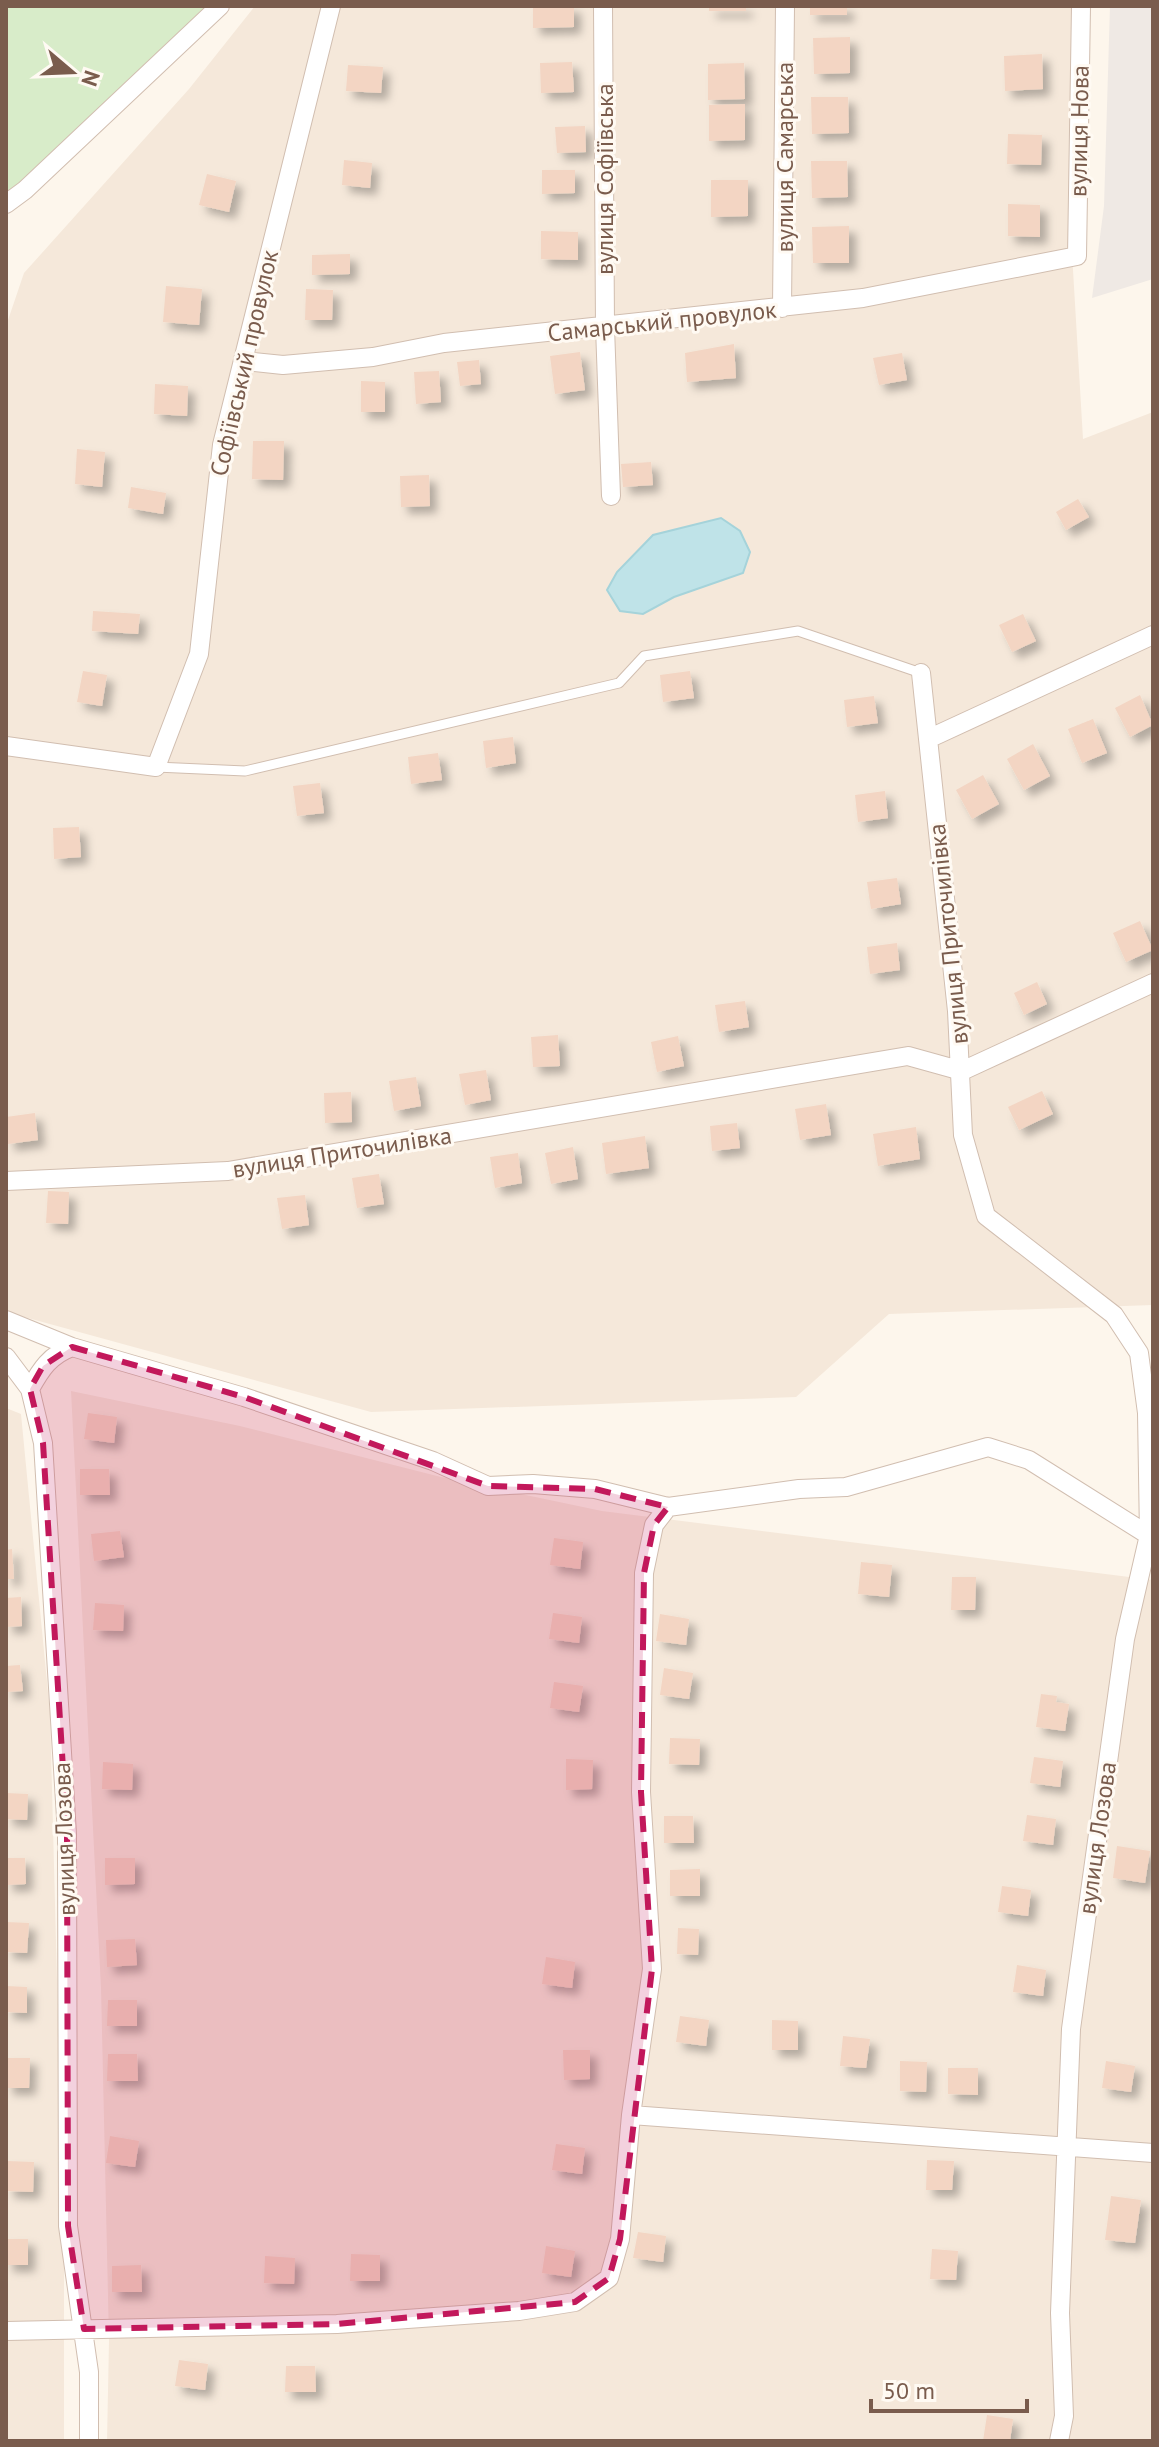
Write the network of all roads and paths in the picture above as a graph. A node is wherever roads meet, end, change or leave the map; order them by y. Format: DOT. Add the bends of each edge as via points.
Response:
graph roads {
  1 [pos="220,6"];
  2 [pos="331,6"];
  3 [pos="603,6"];
  4 [pos="785,6"];
  5 [pos="1081,6"];
  6 [pos="7,205"];
  7 [pos="1077,256"];
  8 [pos="782,308"];
  9 [pos="605,327"];
  10 [pos="244,361"];
  11 [pos="611,496"];
  12 [pos="1153,635"];
  13 [pos="921,673"];
  14 [pos="928,739"];
  15 [pos="6,746"];
  16 [pos="156,767"];
  17 [pos="1153,983"];
  18 [pos="962,1071"];
  19 [pos="6,1181"];
  20 [pos="6,1320"];
  21 [pos="72,1347"];
  22 [pos="1146,1349"];
  23 [pos="6,1357"];
  24 [pos="30,1389"];
  25 [pos="668,1507"];
  26 [pos="1151,1536"];
  27 [pos="631,2115"];
  28 [pos="1064,2144"];
  29 [pos="1153,2153"];
  30 [pos="84,2329"];
  31 [pos="6,2331"];
  32 [pos="89,2441"];
  33 [pos="1059,2441"];
  1 -- 6 [label="street"];
  2 -- 10 [label="street, Софіївський провулок"];
  3 -- 9 [label="street, вулиця Софіївська"];
  4 -- 8 [label="street, вулиця Самарська"];
  5 -- 7 [label="street, вулиця Нова"];
  7 -- 8 [label="street, Самарський провулок" via="863,298"];
  8 -- 9 [label="street, Самарський провулок"];
  9 -- 10 [label="street, Самарський провулок" via="444,343 373,357 283,365"];
  9 -- 11 [label="street, вулиця Софіївська"];
  10 -- 16 [label="street, Софіївський провулок" via="222,445 199,654"];
  12 -- 14 [label="street"];
  13 -- 14 [label="street, вулиця Приточилівка"];
  13 -- 16 [label="lane, вулиця Приточилівка" via="798,631 644,656 619,683 245,771"];
  14 -- 18 [label="street, вулиця Приточилівка"];
  15 -- 16 [label="street"];
  17 -- 18 [label="street"];
  18 -- 19 [label="street, вулиця Приточилівка" via="908,1056 228,1171"];
  18 -- 22 [label="street" via="963,1135 986,1216 1114,1315"];
  20 -- 21 [label="street"];
  21 -- 24 [label="street" via="57,1352"];
  21 -- 25 [label="street" via="259,1402 433,1461 488,1486 595,1489"];
  22 -- 26 [label="street, вулиця Лозова"];
  23 -- 24 [label="street, вулиця Лозова"];
  24 -- 30 [label="street, вулиця Лозова" via="43,1443 66,1819 68,2226"];
  25 -- 26 [label="street" via="846,1487 988,1447 1029,1460"];
  25 -- 27 [label="street" via="654,1525 644,1573 641,1792 652,1969"];
  26 -- 28 [label="street, вулиця Лозова" via="1125,1639 1071,2029"];
  27 -- 28 [label="street"];
  27 -- 30 [label="street" via="620,2239 609,2278 575,2302 337,2324"];
  28 -- 29 [label="street"];
  28 -- 33 [label="street, вулиця Лозова" via="1064,2416"];
  30 -- 31 [label="street"];
  30 -- 32 [label="street, вулиця Лозова"];
}
